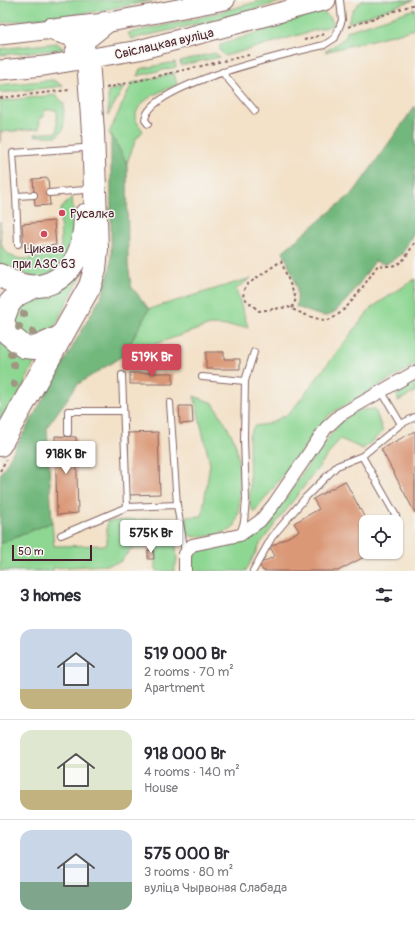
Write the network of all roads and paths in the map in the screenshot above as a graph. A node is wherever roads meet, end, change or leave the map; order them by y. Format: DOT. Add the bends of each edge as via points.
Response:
graph roads {
  1 [pos="225,0"];
  2 [pos="326,0"];
  3 [pos="340,0"];
  4 [pos="415,4"];
  5 [pos="105,23"];
  6 [pos="51,28"];
  7 [pos="340,30"];
  8 [pos="0,35"];
  9 [pos="303,40"];
  10 [pos="81,54"];
  11 [pos="250,54"];
  12 [pos="0,70"];
  13 [pos="222,72"];
  14 [pos="99,89"];
  15 [pos="69,90"];
  16 [pos="0,98"];
  17 [pos="255,112"];
  18 [pos="148,124"];
  19 [pos="82,148"];
  20 [pos="84,190"];
  21 [pos="49,193"];
  22 [pos="34,195"];
  23 [pos="16,196"];
  24 [pos="415,242"];
  25 [pos="18,244"];
  26 [pos="0,275"];
  27 [pos="34,286"];
  28 [pos="292,308"];
  29 [pos="62,336"];
  30 [pos="254,352"];
  31 [pos="415,372"];
  32 [pos="122,375"];
  33 [pos="202,377"];
  34 [pos="245,381"];
  35 [pos="382,392"];
  36 [pos="170,403"];
  37 [pos="123,411"];
  38 [pos="415,416"];
  39 [pos="401,424"];
  40 [pos="68,433"];
  41 [pos="0,445"];
  42 [pos="362,456"];
  43 [pos="177,505"];
  44 [pos="127,507"];
  45 [pos="395,515"];
  46 [pos="61,535"];
  47 [pos="240,535"];
  48 [pos="185,554"];
  49 [pos="185,571"];
  50 [pos="253,571"];
  1 -- 5 [label="main road"];
  2 -- 10 [label="main road, Свіслацкая вуліца" via="139,50"];
  3 -- 7 [label="lane"];
  4 -- 7 [label="path"];
  5 -- 6 [label="main road"];
  5 -- 10 [label="highway"];
  6 -- 8 [label="main road"];
  6 -- 10 [label="highway" via="71,35"];
  7 -- 9 [label="path"];
  7 -- 13 [label="lane" via="335,38 324,45"];
  10 -- 12 [label="main road, Свіслацкая вуліца"];
  10 -- 19 [label="highway"];
  10 -- 29 [label="highway" via="94,147 97,249 90,286"];
  11 -- 14 [label="path"];
  13 -- 17 [label="lane"];
  13 -- 18 [label="lane" via="184,86 156,102 145,114 144,120"];
  15 -- 16 [label="path"];
  19 -- 20 [label="highway"];
  19 -- 23 [label="lane" via="13,153"];
  20 -- 21 [label="lane"];
  20 -- 27 [label="highway" via="82,242 74,261 63,276 53,283"];
  22 -- 23 [label="lane"];
  23 -- 25 [label="lane"];
  24 -- 28 [label="path" via="404,261 390,267 378,265 339,315 327,320"];
  26 -- 27 [label="highway" via="17,284"];
  27 -- 29 [label="highway" via="17,295 9,304 2,320 7,333 24,347 35,348"];
  28 -- 28 [label="path" via="259,311 243,297 246,286 281,261 296,299"];
  29 -- 41 [label="highway"];
  30 -- 34 [label="lane"];
  31 -- 35 [label="street"];
  32 -- 37 [label="lane"];
  33 -- 34 [label="lane"];
  34 -- 47 [label="lane" via="246,500"];
  35 -- 39 [label="lane"];
  35 -- 47 [label="street" via="340,415 326,428 265,516"];
  36 -- 43 [label="lane"];
  37 -- 40 [label="lane" via="68,411"];
  37 -- 44 [label="lane"];
  38 -- 39 [label="lane"];
  39 -- 42 [label="lane"];
  42 -- 45 [label="lane"];
  42 -- 50 [label="lane" via="337,466 306,497 272,537"];
  43 -- 44 [label="lane"];
  43 -- 48 [label="lane"];
  44 -- 46 [label="lane"];
  47 -- 48 [label="street" via="192,545"];
  48 -- 49 [label="street"];
}
